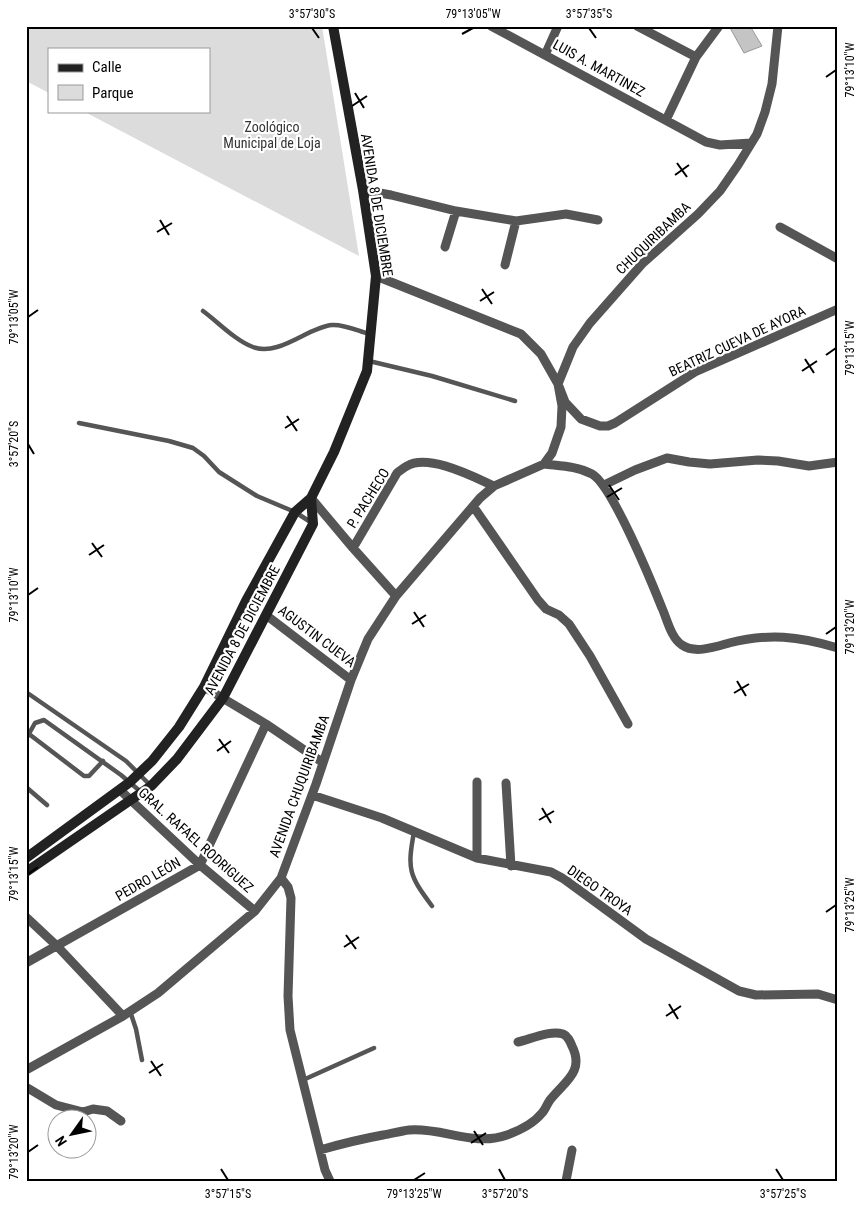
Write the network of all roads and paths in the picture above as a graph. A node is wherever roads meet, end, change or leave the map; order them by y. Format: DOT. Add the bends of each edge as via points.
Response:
graph roads {
  1 [pos="333,26"];
  2 [pos="491,26"];
  3 [pos="558,26"];
  4 [pos="637,26"];
  5 [pos="719,26"];
  6 [pos="778,26"];
  7 [pos="545,54"];
  8 [pos="696,57"];
  9 [pos="666,120"];
  10 [pos="751,143"];
  11 [pos="363,190"];
  12 [pos="456,211"];
  13 [pos="598,220"];
  14 [pos="516,221"];
  15 [pos="780,227"];
  16 [pos="445,247"];
  17 [pos="838,259"];
  18 [pos="505,265"];
  19 [pos="376,276"];
  20 [pos="838,309"];
  21 [pos="203,311"];
  22 [pos="371,334"];
  23 [pos="368,361"];
  24 [pos="558,384"];
  25 [pos="515,401"];
  26 [pos="79,423"];
  27 [pos="838,462"];
  28 [pos="544,464"];
  29 [pos="604,485"];
  30 [pos="494,486"];
  31 [pos="311,498"];
  32 [pos="472,506"];
  33 [pos="294,512"];
  34 [pos="314,524"];
  35 [pos="353,548"];
  36 [pos="396,596"];
  37 [pos="266,615"];
  38 [pos="838,648"];
  39 [pos="351,680"];
  40 [pos="204,687"];
  41 [pos="26,692"];
  42 [pos="223,698"];
  43 [pos="266,724"];
  44 [pos="628,724"];
  45 [pos="28,736"];
  46 [pos="103,761"];
  47 [pos="322,762"];
  48 [pos="139,774"];
  49 [pos="130,782"];
  50 [pos="477,782"];
  51 [pos="506,783"];
  52 [pos="151,786"];
  53 [pos="26,787"];
  54 [pos="120,790"];
  55 [pos="142,793"];
  56 [pos="312,795"];
  57 [pos="131,801"];
  58 [pos="47,805"];
  59 [pos="414,830"];
  60 [pos="26,858"];
  61 [pos="477,858"];
  62 [pos="200,865"];
  63 [pos="511,866"];
  64 [pos="26,872"];
  65 [pos="281,878"];
  66 [pos="432,906"];
  67 [pos="255,911"];
  68 [pos="26,917"];
  69 [pos="57,946"];
  70 [pos="26,964"];
  71 [pos="838,1000"];
  72 [pos="126,1014"];
  73 [pos="518,1042"];
  74 [pos="374,1048"];
  75 [pos="142,1060"];
  76 [pos="26,1070"];
  77 [pos="302,1081"];
  78 [pos="26,1087"];
  79 [pos="121,1121"];
  80 [pos="320,1150"];
  81 [pos="572,1150"];
  82 [pos="330,1181"];
  83 [pos="566,1181"];
  1 -- 11 [label="main road, AVENIDA 8 DE DICIEMBRE"];
  2 -- 7 [label="street, LUIS A. MARTINEZ"];
  3 -- 7 [label="street"];
  4 -- 8 [label="street"];
  5 -- 8 [label="street"];
  6 -- 10 [label="street, CHUQUIRIBAMBA" via="772,84 765,112"];
  7 -- 9 [label="street, LUIS A. MARTINEZ"];
  8 -- 9 [label="street"];
  9 -- 10 [label="street, LUIS A. MARTINEZ" via="706,142 720,145"];
  10 -- 24 [label="street, CHUQUIRIBAMBA" via="720,191 642,264 590,323 573,347"];
  11 -- 12 [label="street"];
  11 -- 19 [label="main road, AVENIDA 8 DE DICIEMBRE"];
  12 -- 14 [label="street"];
  12 -- 16 [label="street"];
  13 -- 14 [label="street" via="566,214"];
  14 -- 18 [label="street"];
  15 -- 17 [label="street"];
  19 -- 22 [label="main road, AVENIDA 8 DE DICIEMBRE"];
  19 -- 24 [label="street, BEATRIZ CUEVA DE AYORA" via="521,334 541,354"];
  20 -- 24 [label="street, BEATRIZ CUEVA DE AYORA" via="695,372 608,426 581,419 565,402"];
  21 -- 22 [label="lane" via="253,347 274,347 334,325"];
  22 -- 23 [label="main road, AVENIDA 8 DE DICIEMBRE"];
  23 -- 25 [label="lane"];
  23 -- 31 [label="main road, AVENIDA 8 DE DICIEMBRE" via="367,371 337,445"];
  24 -- 28 [label="street" via="561,427 552,453"];
  26 -- 33 [label="lane" via="193,448 219,472 257,496"];
  27 -- 29 [label="street" via="809,466 758,460 710,464 667,458"];
  28 -- 29 [label="street" via="592,474"];
  28 -- 30 [label="street, AVENIDA CHUQUIRIBAMBA"];
  29 -- 38 [label="street" via="646,568 679,644 690,650 749,638 789,636"];
  30 -- 32 [label="street, AVENIDA CHUQUIRIBAMBA"];
  30 -- 35 [label="street, P. PACHECO" via="431,463 408,465 397,473"];
  31 -- 33 [label="main road, AVENIDA 8 DE DICIEMBRE"];
  31 -- 34 [label="main road"];
  31 -- 35 [label="street"];
  32 -- 36 [label="street, AVENIDA CHUQUIRIBAMBA"];
  32 -- 44 [label="street" via="546,610 569,624"];
  33 -- 34 [label="lane"];
  33 -- 40 [label="main road, AVENIDA 8 DE DICIEMBRE"];
  34 -- 37 [label="main road, AVENIDA 8 DE DICIEMBRE"];
  35 -- 36 [label="street"];
  36 -- 39 [label="street, AVENIDA CHUQUIRIBAMBA" via="368,639"];
  37 -- 39 [label="street, AGUSTIN CUEVA"];
  37 -- 42 [label="main road, AVENIDA 8 DE DICIEMBRE"];
  39 -- 47 [label="street, AVENIDA CHUQUIRIBAMBA"];
  40 -- 42 [label="street"];
  40 -- 48 [label="main road, AVENIDA 8 DE DICIEMBRE" via="179,727"];
  41 -- 48 [label="lane" via="126,761"];
  42 -- 43 [label="street"];
  42 -- 52 [label="main road, AVENIDA 8 DE DICIEMBRE" via="177,759"];
  43 -- 47 [label="street"];
  43 -- 62 [label="street, PEDRO LEÓN"];
  45 -- 46 [label="lane" via="84,776 89,776"];
  45 -- 46 [label="lane" via="35,723 44,720"];
  46 -- 49 [label="lane"];
  47 -- 56 [label="street, AVENIDA CHUQUIRIBAMBA"];
  48 -- 49 [label="main road, AVENIDA 8 DE DICIEMBRE"];
  48 -- 52 [label="lane"];
  49 -- 54 [label="main road, AVENIDA 8 DE DICIEMBRE"];
  49 -- 55 [label="lane"];
  50 -- 61 [label="street"];
  51 -- 63 [label="street"];
  52 -- 55 [label="main road, AVENIDA 8 DE DICIEMBRE"];
  53 -- 58 [label="lane"];
  54 -- 57 [label="street, GRAL. RAFAEL RODRIGUEZ"];
  54 -- 60 [label="main road, AVENIDA 8 DE DICIEMBRE"];
  55 -- 57 [label="main road, AVENIDA 8 DE DICIEMBRE"];
  56 -- 59 [label="street, DIEGO TROYA"];
  56 -- 65 [label="street, AVENIDA CHUQUIRIBAMBA"];
  57 -- 62 [label="street, GRAL. RAFAEL RODRIGUEZ"];
  57 -- 64 [label="main road, AVENIDA 8 DE DICIEMBRE"];
  59 -- 61 [label="street, DIEGO TROYA"];
  59 -- 66 [label="lane" via="409,858 412,872 416,885"];
  61 -- 63 [label="street, DIEGO TROYA"];
  62 -- 67 [label="street, GRAL. RAFAEL RODRIGUEZ"];
  62 -- 69 [label="street, PEDRO LEÓN"];
  63 -- 71 [label="street, DIEGO TROYA" via="551,872 564,879 646,939 739,991 756,995 818,994"];
  65 -- 67 [label="street, AVENIDA CHUQUIRIBAMBA"];
  65 -- 77 [label="street" via="291,898 290,1030"];
  67 -- 72 [label="street, AVENIDA CHUQUIRIBAMBA" via="158,993"];
  68 -- 69 [label="street"];
  69 -- 70 [label="street, PEDRO LEÓN"];
  69 -- 72 [label="street"];
  72 -- 75 [label="lane" via="136,1029"];
  72 -- 76 [label="street, AVENIDA CHUQUIRIBAMBA"];
  73 -- 80 [label="street" via="552,1033 564,1034 576,1054 576,1067 569,1081 550,1100 542,1114 524,1127 493,1139 410,1130"];
  74 -- 77 [label="lane"];
  77 -- 80 [label="street"];
  78 -- 79 [label="street" via="56,1104 83,1112 93,1109 107,1111"];
  80 -- 82 [label="street"];
  81 -- 83 [label="street"];
}
